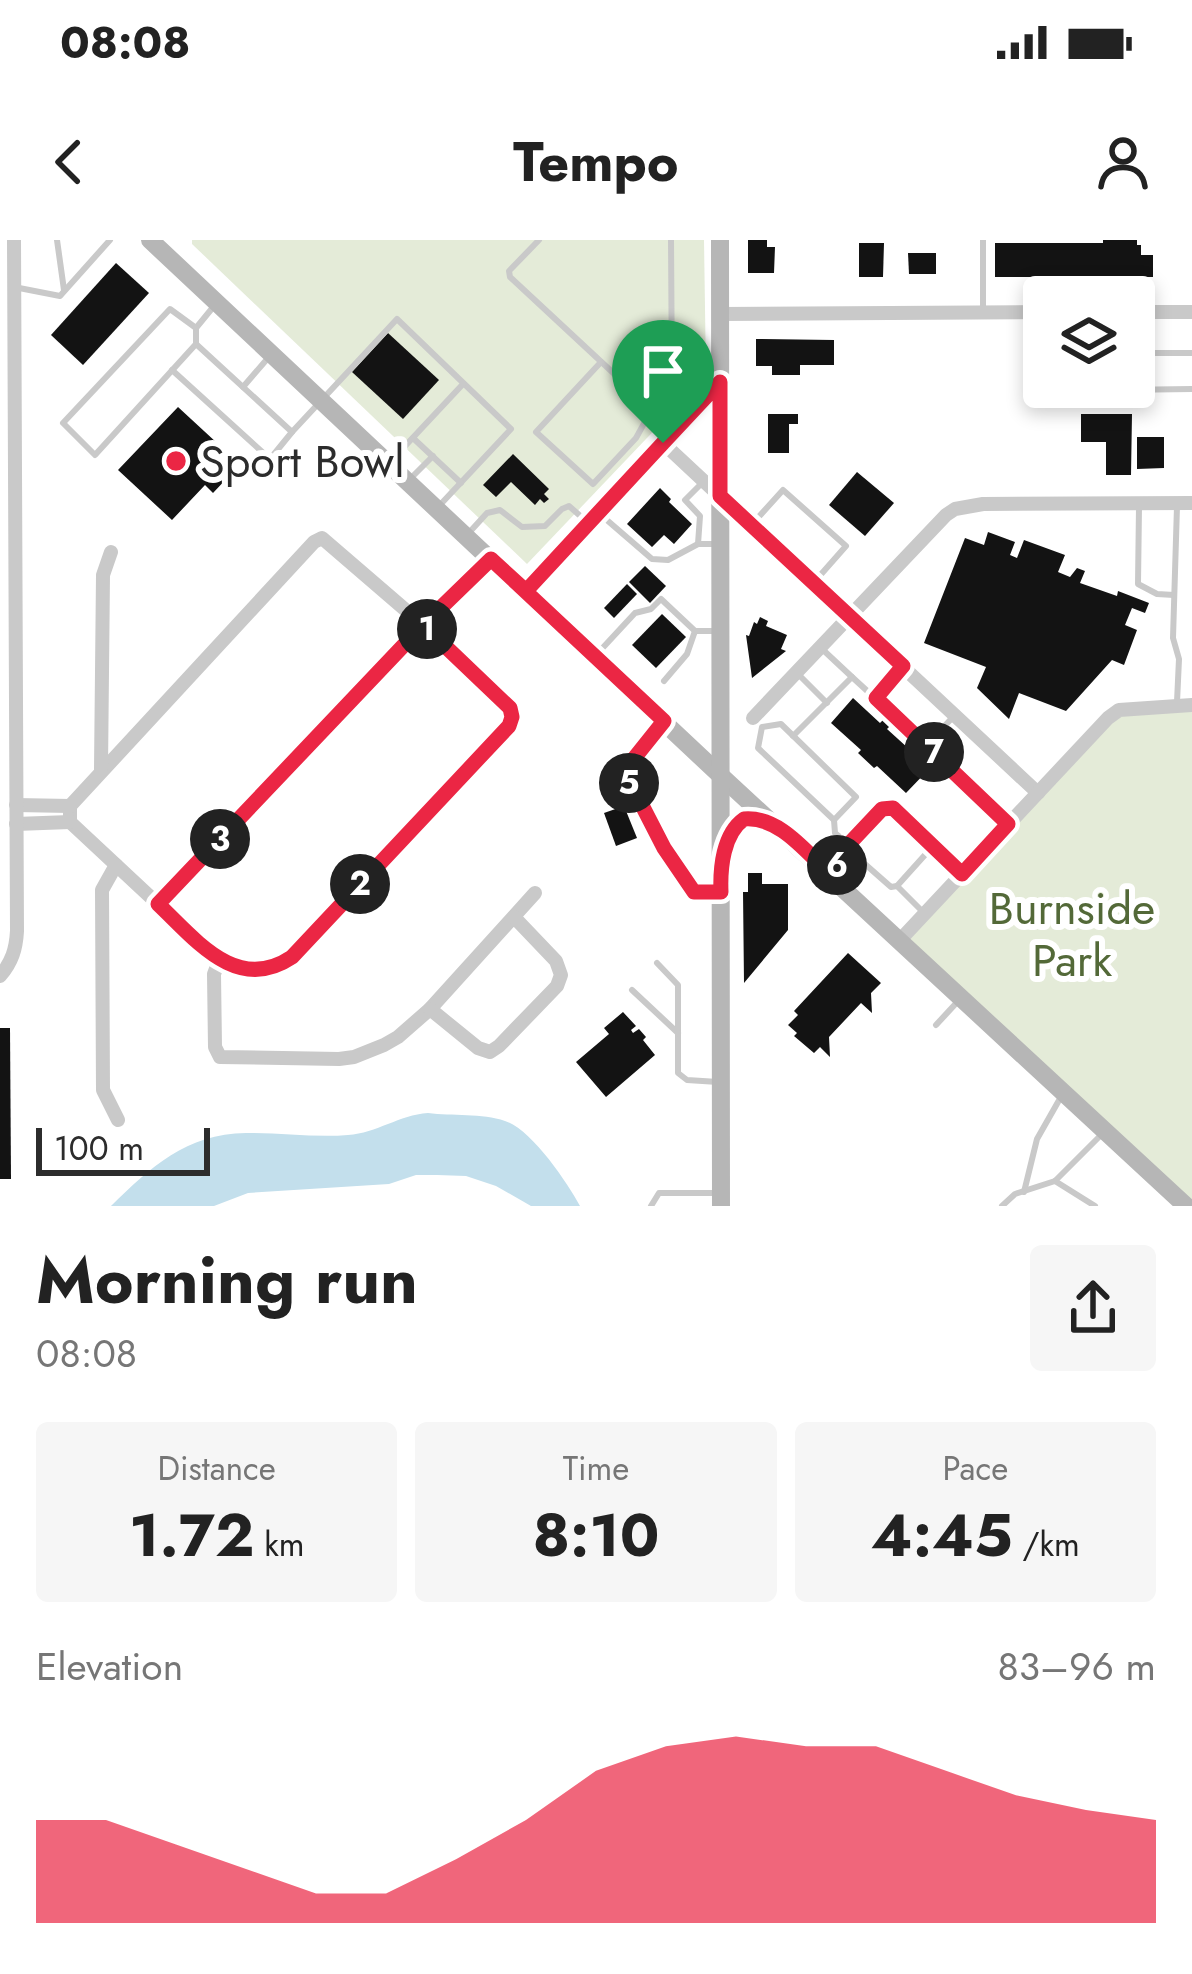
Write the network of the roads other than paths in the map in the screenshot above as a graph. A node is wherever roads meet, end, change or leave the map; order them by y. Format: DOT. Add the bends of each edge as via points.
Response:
graph roads {
  1 [pos="14,240"];
  2 [pos="57,240"];
  3 [pos="150,240"];
  4 [pos="539,240"];
  5 [pos="671,240"];
  6 [pos="720,240"];
  7 [pos="983,240"];
  8 [pos="106,241"];
  9 [pos="7,287"];
  10 [pos="64,292"];
  11 [pos="216,303"];
  12 [pos="1155,312"];
  13 [pos="1192,312"];
  14 [pos="983,313"];
  15 [pos="1023,313"];
  16 [pos="720,314"];
  17 [pos="196,328"];
  18 [pos="196,344"];
  19 [pos="1192,352"];
  20 [pos="1155,353"];
  21 [pos="271,355"];
  22 [pos="601,362"];
  23 [pos="172,370"];
  24 [pos="720,382"];
  25 [pos="464,384"];
  26 [pos="243,387"];
  27 [pos="1192,389"];
  28 [pos="1155,390"];
  29 [pos="321,400"];
  30 [pos="653,408"];
  31 [pos="676,429"];
  32 [pos="292,432"];
  33 [pos="413,438"];
  34 [pos="663,443"];
  35 [pos="433,456"];
  36 [pos="389,464"];
  37 [pos="704,481"];
  38 [pos="408,482"];
  39 [pos="461,483"];
  40 [pos="720,496"];
  41 [pos="1138,503"];
  42 [pos="1185,503"];
  43 [pos="437,509"];
  44 [pos="594,518"];
  45 [pos="752,525"];
  46 [pos="466,536"];
  47 [pos="698,544"];
  48 [pos="720,544"];
  49 [pos="111,552"];
  50 [pos="491,559"];
  51 [pos="813,582"];
  52 [pos="526,591"];
  53 [pos="1174,595"];
  54 [pos="851,617"];
  55 [pos="423,625"];
  56 [pos="695,631"];
  57 [pos="720,631"];
  58 [pos="8,638"];
  59 [pos="821,648"];
  60 [pos="596,656"];
  61 [pos="903,666"];
  62 [pos="796,673"];
  63 [pos="851,677"];
  64 [pos="664,681"];
  65 [pos="876,698"];
  66 [pos="827,703"];
  67 [pos="1184,705"];
  68 [pos="955,715"];
  69 [pos="664,721"];
  70 [pos="757,722"];
  71 [pos="793,736"];
  72 [pos="927,746"];
  73 [pos="101,769"];
  74 [pos="720,775"];
  75 [pos="1038,793"];
  76 [pos="16,805"];
  77 [pos="70,814"];
  78 [pos="834,820"];
  79 [pos="16,824"];
  80 [pos="1008,824"];
  81 [pos="780,829"];
  82 [pos="933,846"];
  83 [pos="849,848"];
  84 [pos="8,849"];
  85 [pos="116,865"];
  86 [pos="829,873"];
  87 [pos="962,874"];
  88 [pos="720,884"];
  89 [pos="897,886"];
  90 [pos="535,893"];
  91 [pos="158,904"];
  92 [pos="925,913"];
  93 [pos="514,917"];
  94 [pos="901,939"];
  95 [pos="219,961"];
  96 [pos="656,963"];
  97 [pos="0,976"];
  98 [pos="632,990"];
  99 [pos="962,996"];
  100 [pos="430,1009"];
  101 [pos="935,1025"];
  102 [pos="678,1033"];
  103 [pos="721,1082"];
  104 [pos="1064,1092"];
  105 [pos="118,1120"];
  106 [pos="1106,1131"];
  107 [pos="1055,1181"];
  108 [pos="1024,1192"];
  109 [pos="722,1199"];
  110 [pos="1174,1202"];
  111 [pos="651,1206"];
  112 [pos="1002,1206"];
  113 [pos="1095,1206"];
  1 -- 9 [label="street"];
  2 -- 10 [label="lane"];
  3 -- 11 [label="main road"];
  4 -- 22 [label="lane" via="510,277"];
  5 -- 30 [label="lane" via="672,387"];
  6 -- 16 [label="main road"];
  7 -- 14 [label="lane"];
  8 -- 10 [label="lane"];
  9 -- 10 [label="lane"];
  9 -- 58 [label="street"];
  11 -- 17 [label="lane"];
  11 -- 21 [label="main road"];
  12 -- 13 [label="street"];
  14 -- 15 [label="street"];
  14 -- 16 [label="street"];
  16 -- 24 [label="main road"];
  17 -- 18 [label="lane"];
  17 -- 23 [label="lane" via="170,309 63,423 95,455"];
  18 -- 23 [label="lane"];
  18 -- 26 [label="lane"];
  19 -- 20 [label="lane"];
  21 -- 26 [label="lane"];
  21 -- 29 [label="main road"];
  22 -- 30 [label="lane"];
  22 -- 30 [label="lane" via="536,432 592,484"];
  23 -- 32 [label="lane" via="270,459"];
  24 -- 31 [label="street"];
  24 -- 40 [label="main road"];
  25 -- 29 [label="lane" via="397,319"];
  25 -- 33 [label="lane"];
  25 -- 39 [label="lane" via="511,429"];
  26 -- 32 [label="lane"];
  27 -- 28 [label="lane"];
  29 -- 32 [label="lane"];
  29 -- 36 [label="main road"];
  30 -- 31 [label="lane"];
  31 -- 34 [label="street"];
  33 -- 35 [label="lane"];
  33 -- 36 [label="lane"];
  34 -- 37 [label="street"];
  34 -- 44 [label="street"];
  35 -- 38 [label="lane"];
  35 -- 39 [label="lane"];
  36 -- 38 [label="main road"];
  37 -- 40 [label="street"];
  37 -- 47 [label="lane" via="685,500 700,516"];
  38 -- 43 [label="main road"];
  39 -- 43 [label="lane"];
  40 -- 45 [label="street"];
  40 -- 48 [label="main road"];
  41 -- 42 [label="street"];
  41 -- 53 [label="lane" via="1138,584"];
  41 -- 54 [label="street" via="955,509"];
  42 -- 53 [label="lane"];
  43 -- 46 [label="main road"];
  44 -- 46 [label="lane" via="569,506 545,526 522,526 500,510"];
  44 -- 47 [label="lane" via="652,560"];
  44 -- 52 [label="street"];
  45 -- 51 [label="street"];
  45 -- 51 [label="lane" via="783,490 846,546"];
  46 -- 50 [label="main road"];
  47 -- 48 [label="lane"];
  48 -- 57 [label="main road"];
  49 -- 73 [label="street" via="103,575"];
  50 -- 52 [label="main road"];
  50 -- 55 [label="street"];
  51 -- 54 [label="street"];
  52 -- 60 [label="main road"];
  53 -- 67 [label="lane"];
  54 -- 59 [label="street"];
  54 -- 61 [label="street"];
  55 -- 73 [label="street" via="322,538"];
  55 -- 91 [label="street"];
  55 -- 95 [label="street" via="510,708 509,726 292,957 257,970"];
  56 -- 57 [label="lane"];
  56 -- 60 [label="lane" via="661,599 635,613"];
  56 -- 64 [label="lane"];
  57 -- 74 [label="main road"];
  58 -- 76 [label="street"];
  59 -- 62 [label="street"];
  59 -- 63 [label="lane"];
  60 -- 69 [label="main road"];
  61 -- 65 [label="lane"];
  61 -- 68 [label="street"];
  62 -- 66 [label="lane"];
  62 -- 70 [label="street"];
  63 -- 65 [label="lane"];
  63 -- 66 [label="lane"];
  65 -- 72 [label="lane"];
  66 -- 71 [label="lane"];
  67 -- 75 [label="street" via="1120,710"];
  68 -- 72 [label="lane"];
  68 -- 75 [label="street"];
  69 -- 74 [label="main road"];
  69 -- 88 [label="lane" via="628,768 629,784 690,888 698,894"];
  70 -- 71 [label="lane" via="781,724"];
  70 -- 78 [label="lane" via="758,748"];
  71 -- 78 [label="lane" via="856,797"];
  72 -- 80 [label="lane"];
  73 -- 77 [label="street"];
  74 -- 81 [label="main road"];
  74 -- 88 [label="main road"];
  75 -- 80 [label="street"];
  76 -- 77 [label="street"];
  76 -- 79 [label="street"];
  77 -- 79 [label="street"];
  77 -- 85 [label="street"];
  78 -- 83 [label="lane"];
  79 -- 84 [label="street"];
  80 -- 87 [label="street"];
  81 -- 86 [label="main road"];
  81 -- 88 [label="main road" via="764,819 739,822"];
  82 -- 83 [label="lane" via="893,808 882,809"];
  82 -- 87 [label="lane"];
  82 -- 89 [label="lane"];
  83 -- 86 [label="lane"];
  83 -- 89 [label="lane"];
  84 -- 97 [label="street" via="16,948"];
  85 -- 91 [label="street"];
  85 -- 105 [label="street" via="102,890 103,1090"];
  86 -- 94 [label="main road"];
  87 -- 92 [label="street"];
  88 -- 103 [label="main road"];
  89 -- 92 [label="lane"];
  90 -- 93 [label="street"];
  91 -- 95 [label="street"];
  92 -- 94 [label="street"];
  93 -- 100 [label="street"];
  93 -- 100 [label="street" via="556,961 557,986 490,1052"];
  94 -- 99 [label="main road"];
  95 -- 100 [label="street" via="215,1048 224,1059 354,1057 398,1037"];
  96 -- 102 [label="lane" via="678,985"];
  98 -- 102 [label="lane"];
  99 -- 101 [label="lane"];
  99 -- 104 [label="main road"];
  102 -- 103 [label="lane" via="680,1076"];
  103 -- 109 [label="main road"];
  104 -- 106 [label="main road"];
  104 -- 108 [label="lane" via="1036,1139"];
  106 -- 107 [label="lane"];
  106 -- 110 [label="main road"];
  107 -- 108 [label="lane"];
  107 -- 113 [label="lane"];
  108 -- 112 [label="lane"];
  109 -- 111 [label="lane" via="659,1193"];
}
